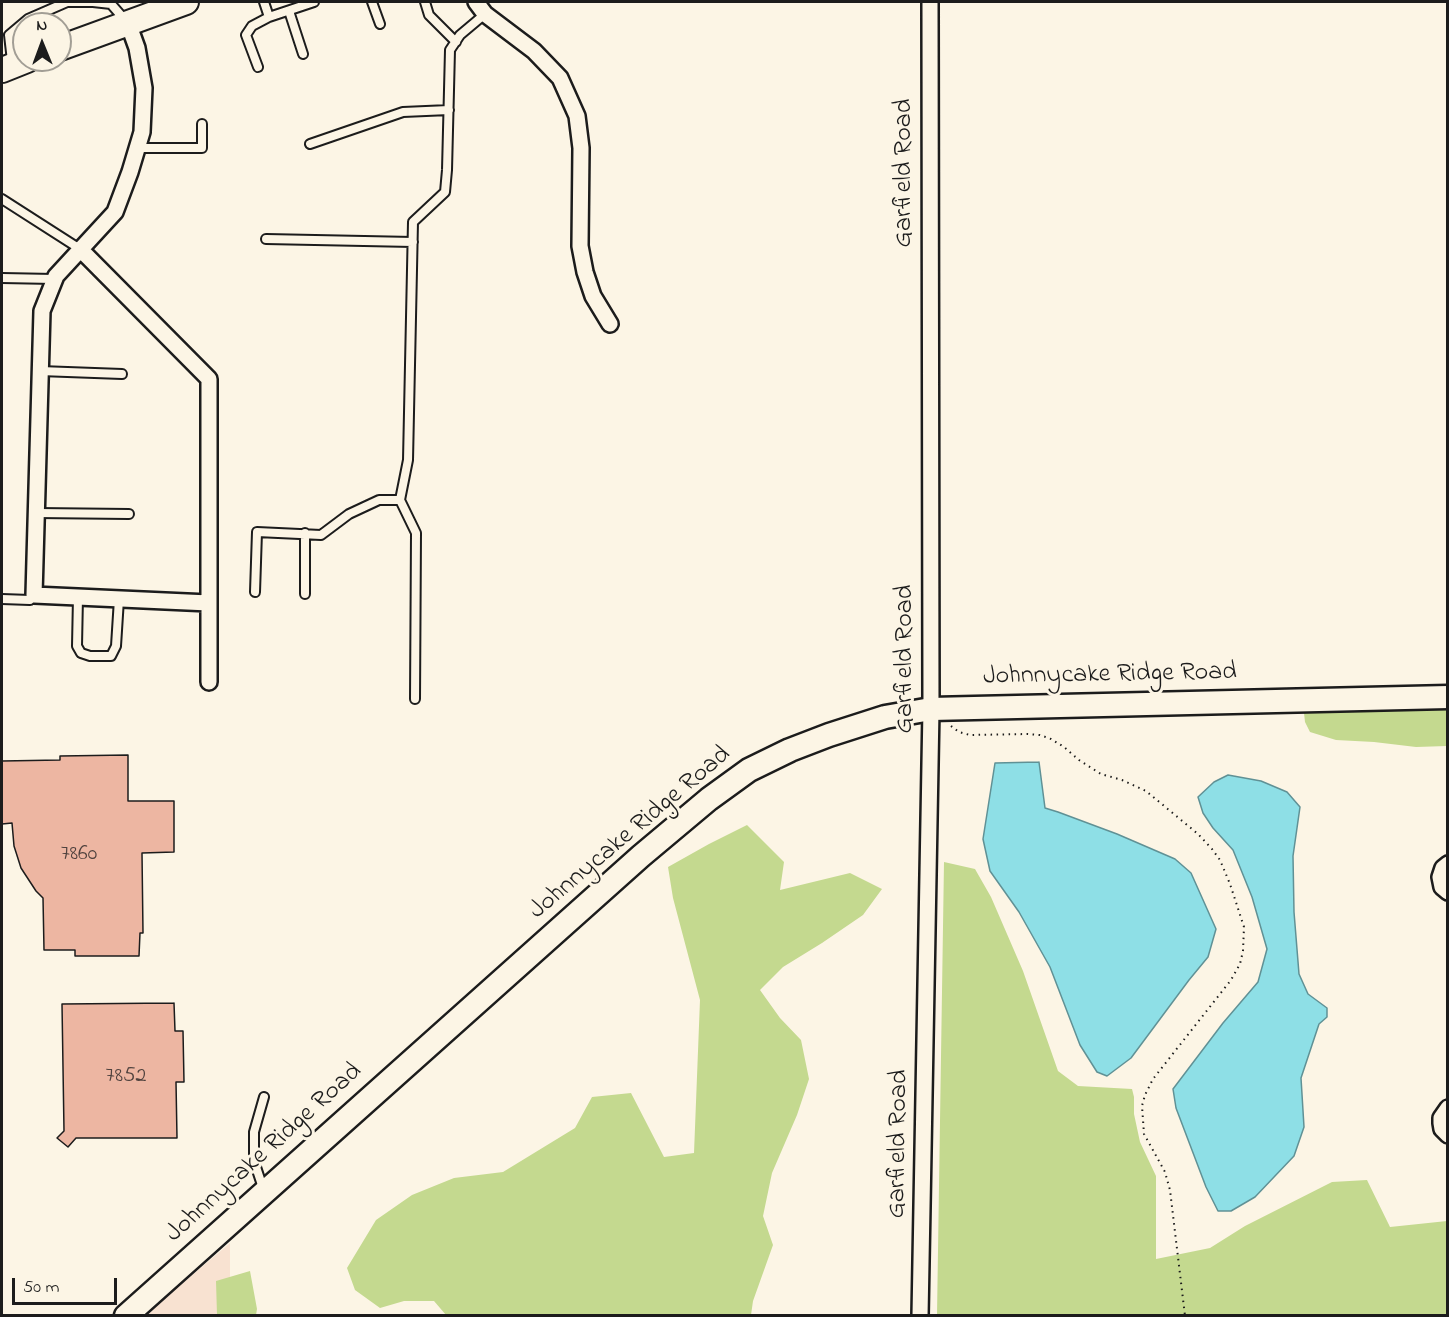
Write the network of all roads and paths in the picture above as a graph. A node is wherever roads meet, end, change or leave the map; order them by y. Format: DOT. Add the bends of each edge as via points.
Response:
graph roads {
  1 [pos="186,2"];
  2 [pos="264,2"];
  3 [pos="314,2"];
  4 [pos="372,2"];
  5 [pos="425,2"];
  6 [pos="930,2"];
  7 [pos="112,3"];
  8 [pos="481,8"];
  9 [pos="289,11"];
  10 [pos="44,12"];
  11 [pos="141,16"];
  12 [pos="269,17"];
  13 [pos="381,24"];
  14 [pos="12,32"];
  15 [pos="456,42"];
  16 [pos="72,43"];
  17 [pos="12,53"];
  18 [pos="303,54"];
  19 [pos="258,67"];
  20 [pos="449,110"];
  21 [pos="202,124"];
  22 [pos="310,144"];
  23 [pos="137,148"];
  24 [pos="2,199"];
  25 [pos="266,239"];
  26 [pos="413,242"];
  27 [pos="80,249"];
  28 [pos="2,278"];
  29 [pos="54,279"];
  30 [pos="610,324"];
  31 [pos="40,371"];
  32 [pos="122,374"];
  33 [pos="399,500"];
  34 [pos="37,513"];
  35 [pos="129,514"];
  36 [pos="305,533"];
  37 [pos="255,592"];
  38 [pos="305,594"];
  39 [pos="34,595"];
  40 [pos="78,597"];
  41 [pos="120,599"];
  42 [pos="2,600"];
  43 [pos="209,603"];
  44 [pos="209,682"];
  45 [pos="1448,697"];
  46 [pos="415,699"];
  47 [pos="940,709"];
  48 [pos="1448,864"];
  49 [pos="1448,892"];
  50 [pos="264,1097"];
  51 [pos="1448,1108"];
  52 [pos="1448,1135"];
  53 [pos="265,1192"];
  54 [pos="126,1316"];
  55 [pos="920,1316"];
  56 [pos="1185,1316"];
  1 -- 11 [label="main road"];
  2 -- 12 [label="lane"];
  3 -- 9 [label="lane"];
  4 -- 13 [label="lane"];
  5 -- 15 [label="lane" via="429,15"];
  6 -- 47 [label="street, Garfield Road"];
  7 -- 10 [label="lane" via="67,2"];
  7 -- 11 [label="lane"];
  8 -- 15 [label="lane"];
  8 -- 30 [label="street" via="560,78 577,117 581,148 580,246 592,296"];
  9 -- 12 [label="lane"];
  9 -- 18 [label="lane"];
  11 -- 16 [label="main road"];
  11 -- 23 [label="street" via="137,48 144,88 142,132"];
  12 -- 19 [label="lane" via="252,26 246,35"];
  14 -- 17 [label="lane" via="9,35"];
  15 -- 20 [label="lane" via="450,50"];
  20 -- 22 [label="lane" via="403,112"];
  20 -- 26 [label="lane" via="445,192 413,222"];
  21 -- 23 [label="lane" via="202,148"];
  23 -- 27 [label="street" via="115,212"];
  24 -- 27 [label="lane"];
  25 -- 26 [label="lane"];
  26 -- 33 [label="lane" via="408,460"];
  27 -- 29 [label="street"];
  27 -- 43 [label="street" via="209,379"];
  28 -- 29 [label="lane"];
  29 -- 31 [label="street" via="42,311"];
  31 -- 32 [label="lane"];
  31 -- 34 [label="street"];
  33 -- 36 [label="lane" via="379,500 349,514 321,535"];
  33 -- 46 [label="lane" via="416,533"];
  34 -- 35 [label="lane"];
  34 -- 39 [label="street"];
  36 -- 37 [label="lane" via="257,532"];
  36 -- 38 [label="lane"];
  39 -- 40 [label="street"];
  39 -- 42 [label="lane" via="30,600"];
  40 -- 41 [label="street"];
  40 -- 41 [label="lane" via="77,646 81,653 90,656 111,656 116,646"];
  41 -- 43 [label="street"];
  43 -- 44 [label="street"];
  45 -- 47 [label="main road, Johnnycake Ridge Road"];
  47 -- 53 [label="main road, Johnnycake Ridge Road" via="885,717 790,750 749,770 642,856"];
  47 -- 55 [label="street, Garfield Road"];
  47 -- 56 [label="path" via="950,726 964,735 1040,735 1052,739 1101,774 1146,790 1212,849 1230,884 1244,927 1240,964 1153,1078 1141,1115 1144,1134 1165,1172 1170,1190"];
  48 -- 49 [label="street" via="1440,877"];
  50 -- 53 [label="lane" via="255,1132 254,1161"];
  51 -- 52 [label="street" via="1441,1118 1442,1129"];
  53 -- 54 [label="main road, Johnnycake Ridge Road"];
}
